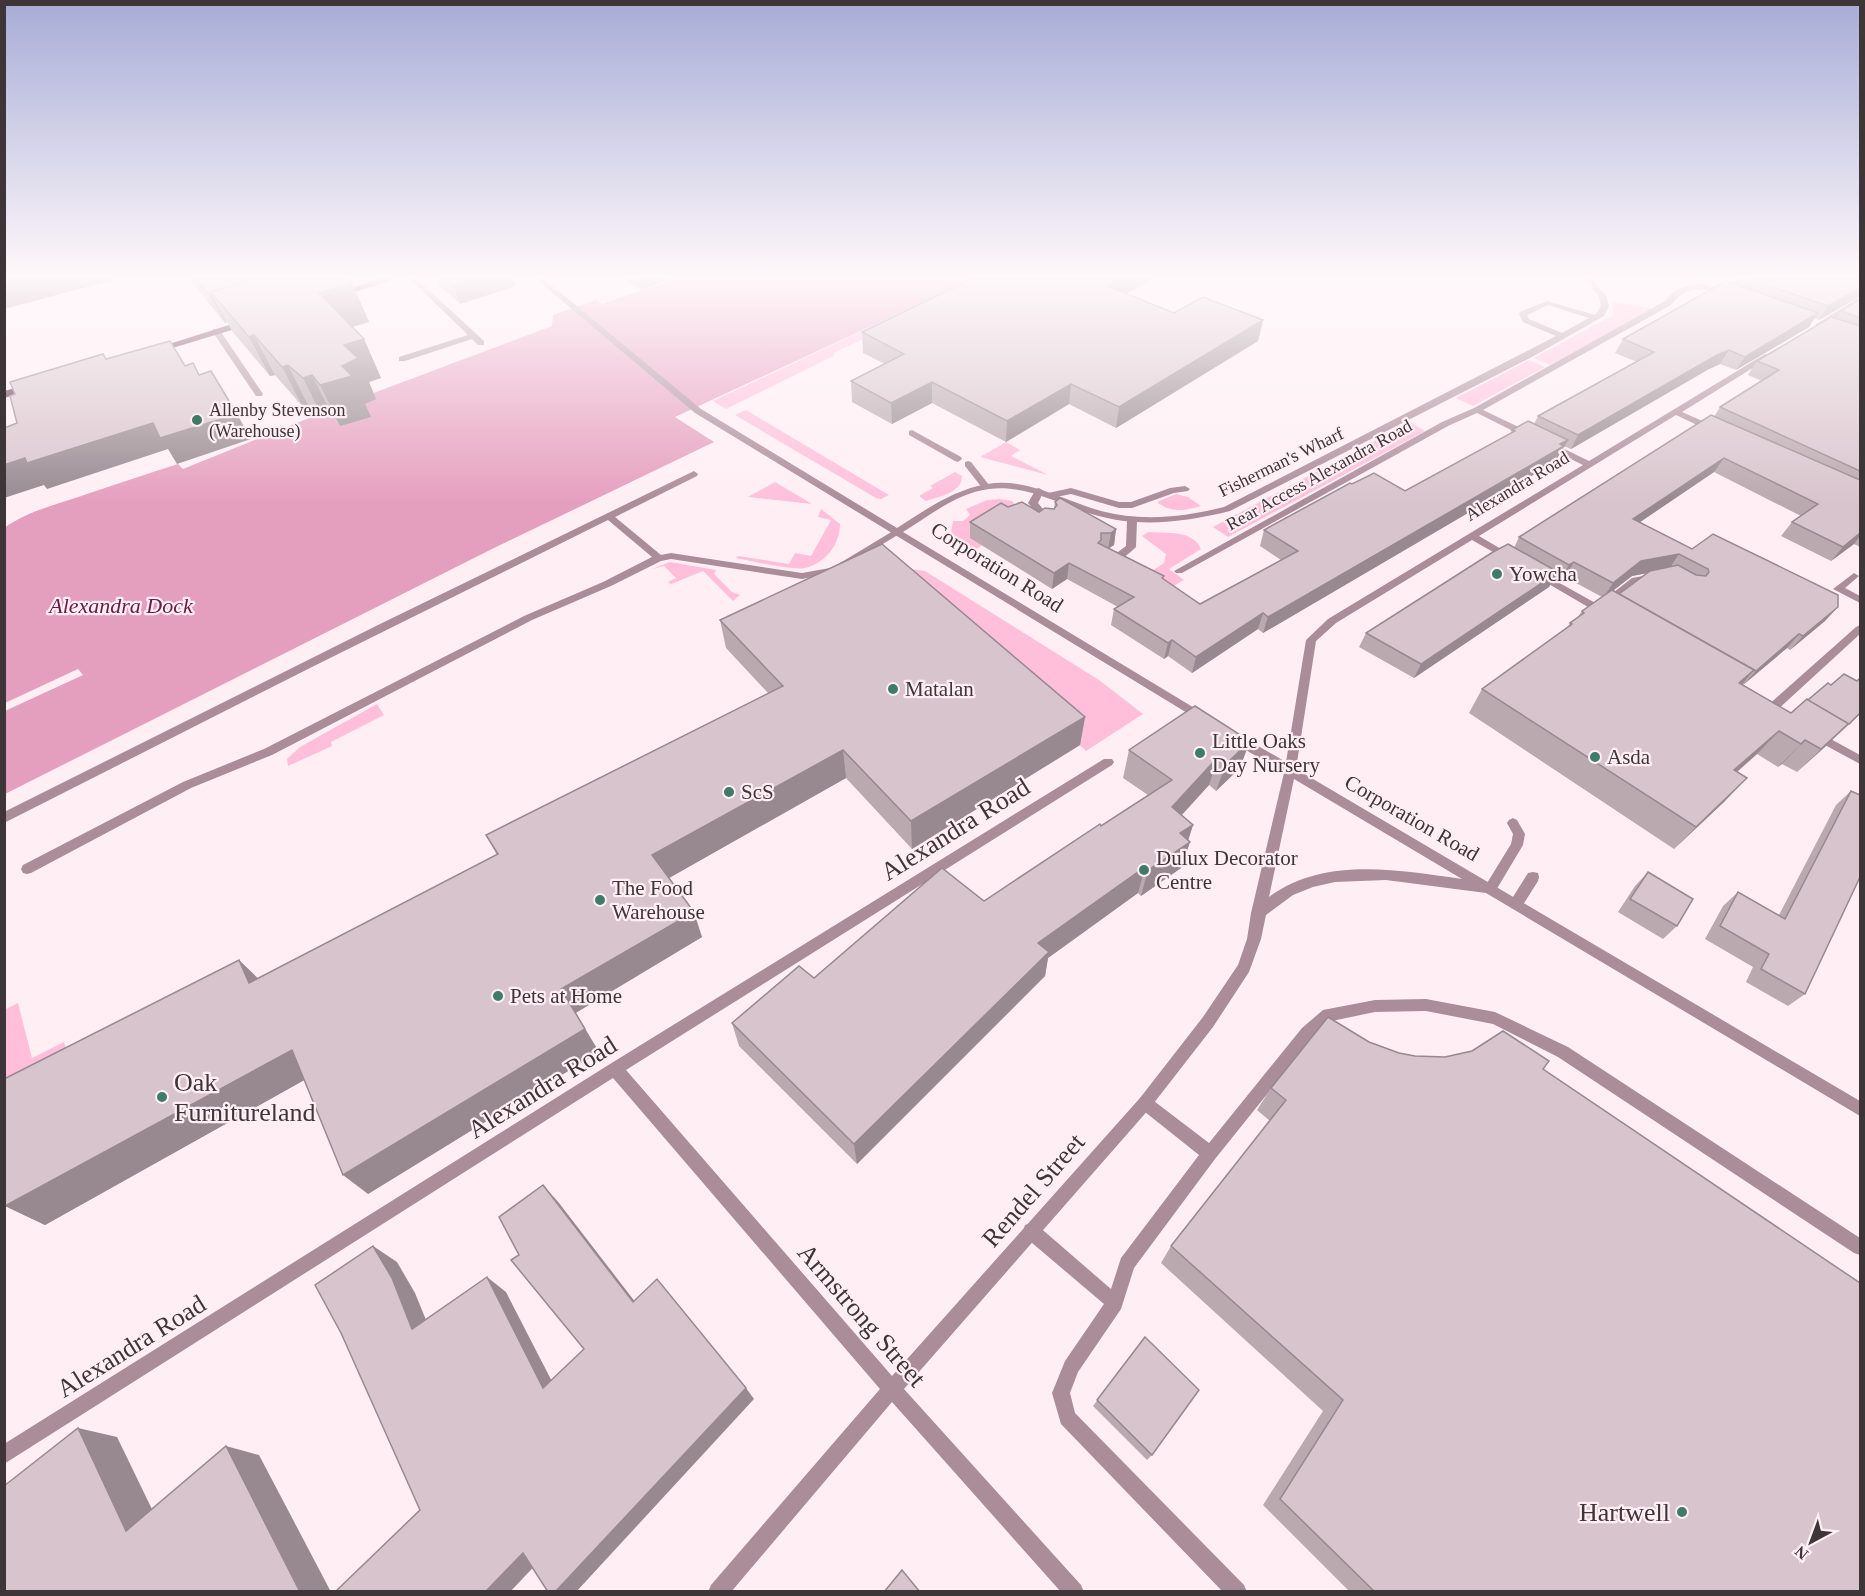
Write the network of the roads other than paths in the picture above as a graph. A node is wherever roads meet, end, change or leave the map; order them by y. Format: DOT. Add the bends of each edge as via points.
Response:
graph roads {
  1 [pos="143,353"];
  2 [pos="231,353"];
  3 [pos="419,353"];
  4 [pos="629,353"];
  5 [pos="1529,353"];
  6 [pos="1578,353"];
  7 [pos="1772,353"];
  8 [pos="138,355"];
  9 [pos="402,359"];
  10 [pos="49,382"];
  11 [pos="259,394"];
  12 [pos="4,395"];
  13 [pos="1477,410"];
  14 [pos="1676,412"];
  15 [pos="1719,432"];
  16 [pos="912,433"];
  17 [pos="958,459"];
  18 [pos="968,464"];
  19 [pos="1591,465"];
  20 [pos="694,474"];
  21 [pos="986,486"];
  22 [pos="1185,489"];
  23 [pos="1039,491"];
  24 [pos="1051,495"];
  25 [pos="609,516"];
  26 [pos="1048,521"];
  27 [pos="1132,521"];
  28 [pos="898,531"];
  29 [pos="1472,536"];
  30 [pos="1103,553"];
  31 [pos="659,558"];
  32 [pos="1179,572"];
  33 [pos="1669,574"];
  34 [pos="1854,576"];
  35 [pos="1860,600"];
  36 [pos="1598,609"];
  37 [pos="1618,620"];
  38 [pos="1860,629"];
  39 [pos="1771,709"];
  40 [pos="1209,722"];
  41 [pos="1811,732"];
  42 [pos="1229,734"];
  43 [pos="1860,760"];
  44 [pos="1108,762"];
  45 [pos="1290,771"];
  46 [pos="4,818"];
  47 [pos="1513,823"];
  48 [pos="27,869"];
  49 [pos="1533,877"];
  50 [pos="1490,888"];
  51 [pos="1516,904"];
  52 [pos="1258,913"];
  53 [pos="615,1069"];
  54 [pos="1144,1102"];
  55 [pos="1860,1109"];
  56 [pos="1210,1154"];
  57 [pos="1031,1231"];
  58 [pos="1860,1247"];
  59 [pos="1114,1303"];
  60 [pos="892,1389"];
  61 [pos="4,1455"];
  62 [pos="718,1592"];
  63 [pos="1074,1592"];
  64 [pos="1237,1592"];
  1 -- 8 [label="highway"];
  2 -- 11 [label="street"];
  3 -- 9 [label="street"];
  4 -- 28 [label="street, Corporation Road" via="698,411"];
  5 -- 27 [label="street, Fisherman's Wharf" via="1227,509 1199,516"];
  6 -- 13 [label="street, Rear Access Alexandra Road"];
  7 -- 14 [label="street, Alexandra Road"];
  10 -- 12 [label="highway"];
  13 -- 19 [label="street"];
  13 -- 32 [label="street, Rear Access Alexandra Road"];
  14 -- 15 [label="street"];
  14 -- 19 [label="street, Alexandra Road"];
  16 -- 17 [label="street"];
  18 -- 21 [label="street"];
  19 -- 29 [label="street, Alexandra Road"];
  20 -- 25 [label="street"];
  21 -- 23 [label="street, Fisherman's Wharf"];
  21 -- 28 [label="street, Fisherman's Wharf" via="949,500"];
  22 -- 24 [label="street" via="1132,505 1071,491"];
  23 -- 24 [label="street, Fisherman's Wharf"];
  23 -- 26 [label="street" via="1033,503"];
  24 -- 27 [label="street, Fisherman's Wharf"];
  25 -- 31 [label="street"];
  25 -- 46 [label="street"];
  27 -- 30 [label="street" via="1131,547 1114,559"];
  28 -- 31 [label="street, Fisherman's Wharf" via="839,567 812,575 671,556"];
  28 -- 40 [label="street, Corporation Road"];
  29 -- 36 [label="street"];
  29 -- 45 [label="street, Alexandra Road" via="1332,621 1311,640"];
  31 -- 48 [label="street" via="528,618 268,752 187,785"];
  33 -- 36 [label="street" via="1636,580"];
  34 -- 35 [label="street" via="1838,589"];
  36 -- 37 [label="street"];
  38 -- 39 [label="street"];
  41 -- 43 [label="street"];
  42 -- 45 [label="street, Corporation Road"];
  44 -- 53 [label="street, Alexandra Road"];
  45 -- 50 [label="street, Corporation Road"];
  45 -- 52 [label="street, Rendel Street"];
  47 -- 50 [label="street" via="1519,834 1517,845"];
  49 -- 51 [label="street"];
  50 -- 51 [label="street, Corporation Road"];
  50 -- 52 [label="street" via="1380,876 1331,878 1287,892"];
  51 -- 55 [label="street, Corporation Road"];
  52 -- 54 [label="street, Rendel Street" via="1244,968 1208,1022"];
  53 -- 60 [label="street, Armstrong Street"];
  53 -- 61 [label="street, Alexandra Road"];
  54 -- 56 [label="street"];
  54 -- 57 [label="street, Rendel Street"];
  56 -- 58 [label="street" via="1307,1033 1328,1016 1375,1006 1426,1005 1495,1018 1563,1052"];
  56 -- 59 [label="street" via="1127,1264"];
  57 -- 59 [label="street"];
  57 -- 60 [label="street, Rendel Street"];
  59 -- 64 [label="street" via="1071,1367 1061,1393 1067,1418"];
  60 -- 62 [label="street, Rendel Street"];
  60 -- 63 [label="street, Armstrong Street"];
}
